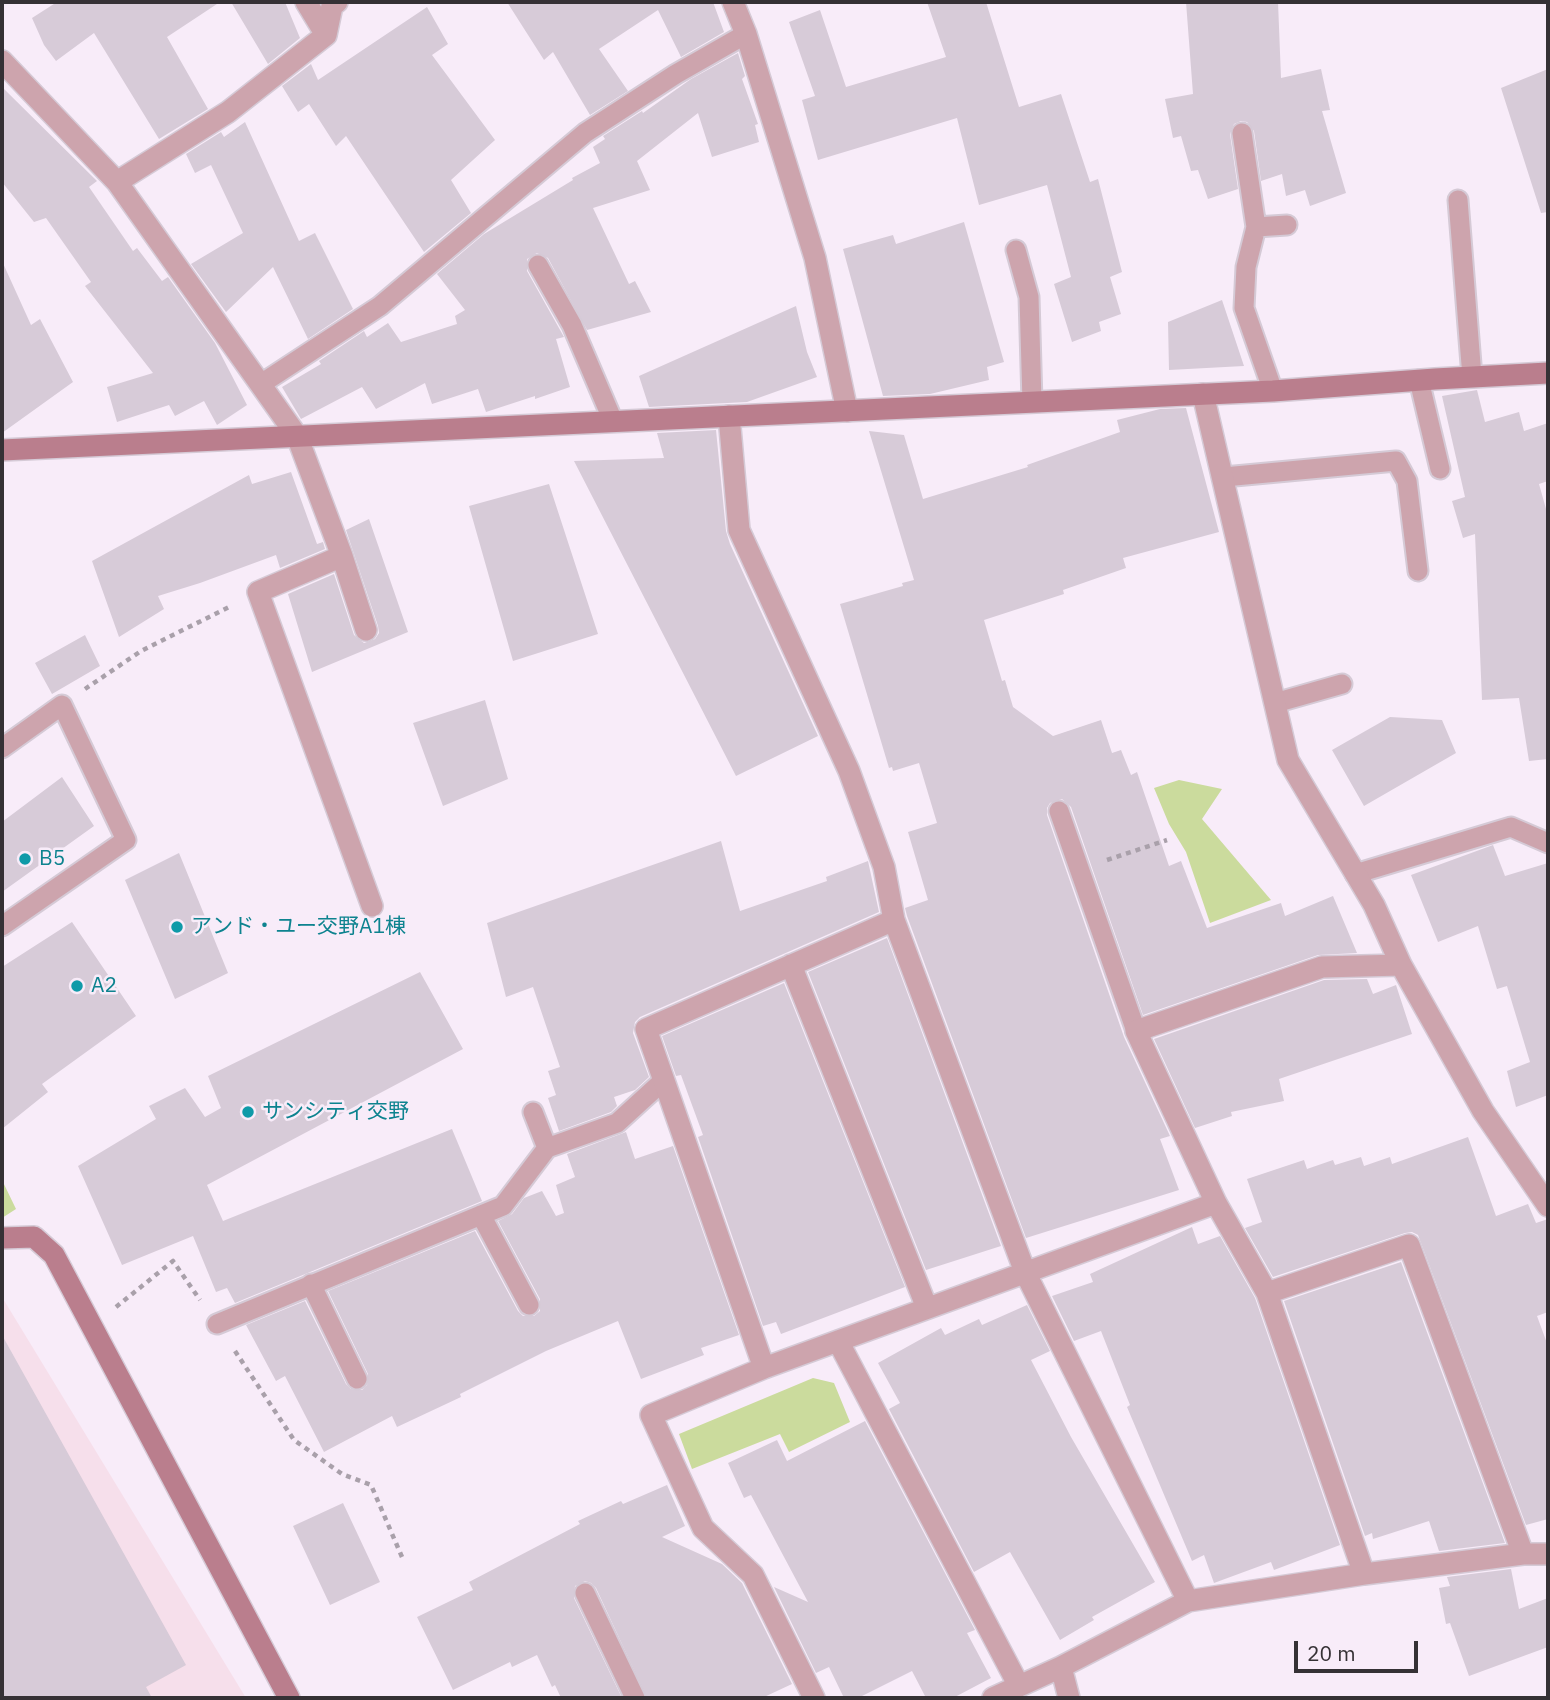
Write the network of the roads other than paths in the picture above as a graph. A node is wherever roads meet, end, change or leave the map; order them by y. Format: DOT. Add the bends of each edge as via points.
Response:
graph roads {
  1 [pos="306,2"];
  2 [pos="337,2"];
  3 [pos="733,2"];
  4 [pos="746,34"];
  5 [pos="326,35"];
  6 [pos="2,61"];
  7 [pos="1242,133"];
  8 [pos="117,182"];
  9 [pos="1458,200"];
  10 [pos="1287,225"];
  11 [pos="1256,227"];
  12 [pos="1016,250"];
  13 [pos="538,265"];
  14 [pos="1548,373"];
  15 [pos="1472,377"];
  16 [pos="1419,380"];
  17 [pos="261,384"];
  18 [pos="1273,391"];
  19 [pos="1203,394"];
  20 [pos="1032,402"];
  21 [pos="847,411"];
  22 [pos="729,416"];
  23 [pos="614,421"];
  24 [pos="297,436"];
  25 [pos="2,450"];
  26 [pos="1440,469"];
  27 [pos="1224,477"];
  28 [pos="342,556"];
  29 [pos="1418,572"];
  30 [pos="366,631"];
  31 [pos="1342,684"];
  32 [pos="1275,703"];
  33 [pos="2,748"];
  34 [pos="1059,811"];
  35 [pos="1548,844"];
  36 [pos="1355,874"];
  37 [pos="372,906"];
  38 [pos="885,924"];
  39 [pos="2,926"];
  40 [pos="791,965"];
  41 [pos="1401,965"];
  42 [pos="1136,1031"];
  43 [pos="663,1081"];
  44 [pos="533,1112"];
  45 [pos="547,1148"];
  46 [pos="1216,1203"];
  47 [pos="1548,1206"];
  48 [pos="481,1215"];
  49 [pos="2,1238"];
  50 [pos="1025,1272"];
  51 [pos="311,1284"];
  52 [pos="1267,1293"];
  53 [pos="529,1305"];
  54 [pos="927,1308"];
  55 [pos="217,1324"];
  56 [pos="838,1341"];
  57 [pos="764,1368"];
  58 [pos="357,1379"];
  59 [pos="1523,1554"];
  60 [pos="1548,1554"];
  61 [pos="1364,1574"];
  62 [pos="585,1593"];
  63 [pos="1188,1601"];
  64 [pos="1061,1667"];
  65 [pos="1019,1686"];
  66 [pos="289,1698"];
  67 [pos="635,1698"];
  68 [pos="814,1698"];
  69 [pos="993,1698"];
  70 [pos="1069,1698"];
  1 -- 5 [label="street"];
  2 -- 5 [label="street"];
  3 -- 4 [label="street"];
  4 -- 17 [label="lane" via="585,133 380,306"];
  4 -- 21 [label="street" via="815,258"];
  5 -- 8 [label="street" via="228,112"];
  6 -- 8 [label="street"];
  7 -- 11 [label="lane"];
  8 -- 17 [label="street"];
  9 -- 15 [label="lane"];
  10 -- 11 [label="lane"];
  11 -- 18 [label="lane" via="1246,267 1244,308"];
  12 -- 20 [label="lane" via="1029,297"];
  13 -- 23 [label="lane" via="572,325"];
  14 -- 15 [label="street"];
  15 -- 16 [label="street"];
  16 -- 18 [label="street"];
  16 -- 26 [label="lane"];
  17 -- 24 [label="street"];
  18 -- 19 [label="street"];
  19 -- 20 [label="street"];
  19 -- 27 [label="street"];
  20 -- 21 [label="street"];
  21 -- 22 [label="street"];
  22 -- 23 [label="street"];
  22 -- 50 [label="street" via="739,530 849,771 884,867 894,920"];
  23 -- 24 [label="street"];
  24 -- 25 [label="street"];
  24 -- 28 [label="street"];
  27 -- 29 [label="lane" via="1395,461 1408,481"];
  27 -- 32 [label="street"];
  28 -- 30 [label="street"];
  28 -- 37 [label="street" via="258,592"];
  31 -- 32 [label="lane"];
  32 -- 36 [label="street" via="1288,760"];
  33 -- 39 [label="lane" via="62,705 125,841"];
  34 -- 42 [label="lane"];
  35 -- 36 [label="lane" via="1511,827"];
  36 -- 41 [label="street"];
  38 -- 40 [label="street"];
  40 -- 43 [label="street" via="646,1030"];
  40 -- 54 [label="street"];
  41 -- 42 [label="street" via="1322,967"];
  41 -- 47 [label="street" via="1483,1111"];
  42 -- 46 [label="street"];
  43 -- 45 [label="lane" via="617,1123"];
  43 -- 57 [label="street"];
  44 -- 45 [label="lane"];
  45 -- 48 [label="lane" via="503,1206"];
  46 -- 50 [label="street"];
  46 -- 52 [label="street"];
  48 -- 51 [label="lane"];
  48 -- 53 [label="lane"];
  49 -- 66 [label="street" via="34,1237 54,1255"];
  50 -- 54 [label="street"];
  50 -- 63 [label="street"];
  51 -- 55 [label="lane"];
  51 -- 58 [label="lane"];
  52 -- 59 [label="street" via="1409,1245"];
  52 -- 61 [label="street"];
  54 -- 56 [label="street"];
  56 -- 57 [label="street"];
  56 -- 65 [label="street"];
  57 -- 68 [label="street" via="651,1415 704,1528 753,1575"];
  59 -- 60 [label="street"];
  59 -- 61 [label="street"];
  61 -- 63 [label="street"];
  62 -- 67 [label="lane"];
  63 -- 64 [label="street"];
  64 -- 65 [label="street"];
  64 -- 70 [label="street"];
  65 -- 69 [label="street"];
}
